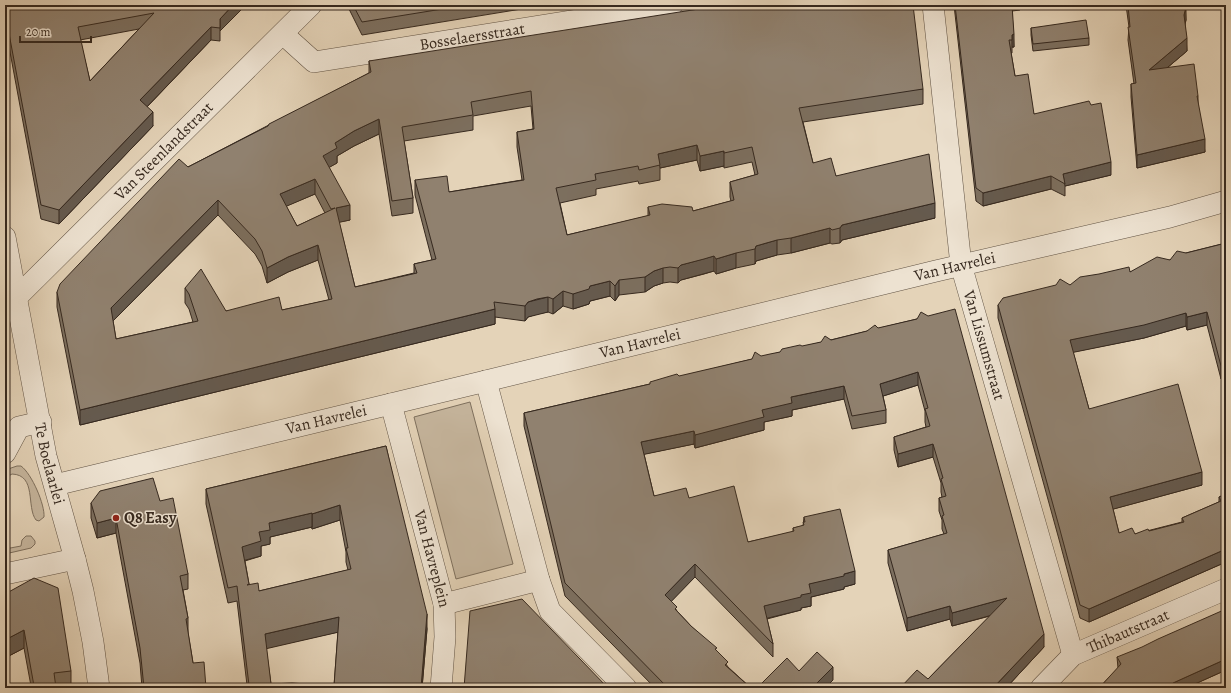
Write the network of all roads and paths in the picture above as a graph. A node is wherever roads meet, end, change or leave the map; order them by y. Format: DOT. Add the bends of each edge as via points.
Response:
graph roads {
  1 [pos="311,5"];
  2 [pos="672,5"];
  3 [pos="933,5"];
  4 [pos="283,34"];
  5 [pos="1226,202"];
  6 [pos="5,237"];
  7 [pos="961,265"];
  8 [pos="11,299"];
  9 [pos="486,381"];
  10 [pos="391,404"];
  11 [pos="40,422"];
  12 [pos="5,453"];
  13 [pos="55,485"];
  14 [pos="75,559"];
  15 [pos="5,574"];
  16 [pos="539,580"];
  17 [pos="1226,589"];
  18 [pos="444,604"];
  19 [pos="1073,655"];
  20 [pos="98,688"];
  21 [pos="441,688"];
  22 [pos="626,688"];
  23 [pos="1041,688"];
  1 -- 4 [label="street, Van Steenlandstraat"];
  2 -- 4 [label="street, Bosselaersstraat" via="314,62"];
  3 -- 7 [label="street, Van Lissumstraat"];
  4 -- 8 [label="street, Van Steenlandstraat"];
  5 -- 7 [label="street, Van Havrelei"];
  6 -- 8 [label="street, Te Boelaarlei"];
  7 -- 9 [label="street, Van Havrelei"];
  7 -- 19 [label="street, Van Lissumstraat"];
  8 -- 11 [label="street, Te Boelaarlei"];
  9 -- 10 [label="street, Van Havrelei"];
  9 -- 16 [label="street"];
  10 -- 13 [label="street, Van Havrelei"];
  10 -- 18 [label="street, Van Havreplein"];
  11 -- 12 [label="street" via="19,427"];
  11 -- 13 [label="street, Te Boelaarlei" via="46,456"];
  13 -- 14 [label="street, Te Boelaarlei"];
  14 -- 15 [label="street"];
  14 -- 20 [label="street, Te Boelaarlei" via="93,642"];
  16 -- 18 [label="street, Van Havreplein"];
  16 -- 22 [label="street" via="550,611"];
  17 -- 19 [label="street, Thibautstraat"];
  18 -- 21 [label="street" via="445,636"];
  19 -- 23 [label="street, Thibautstraat"];
}
